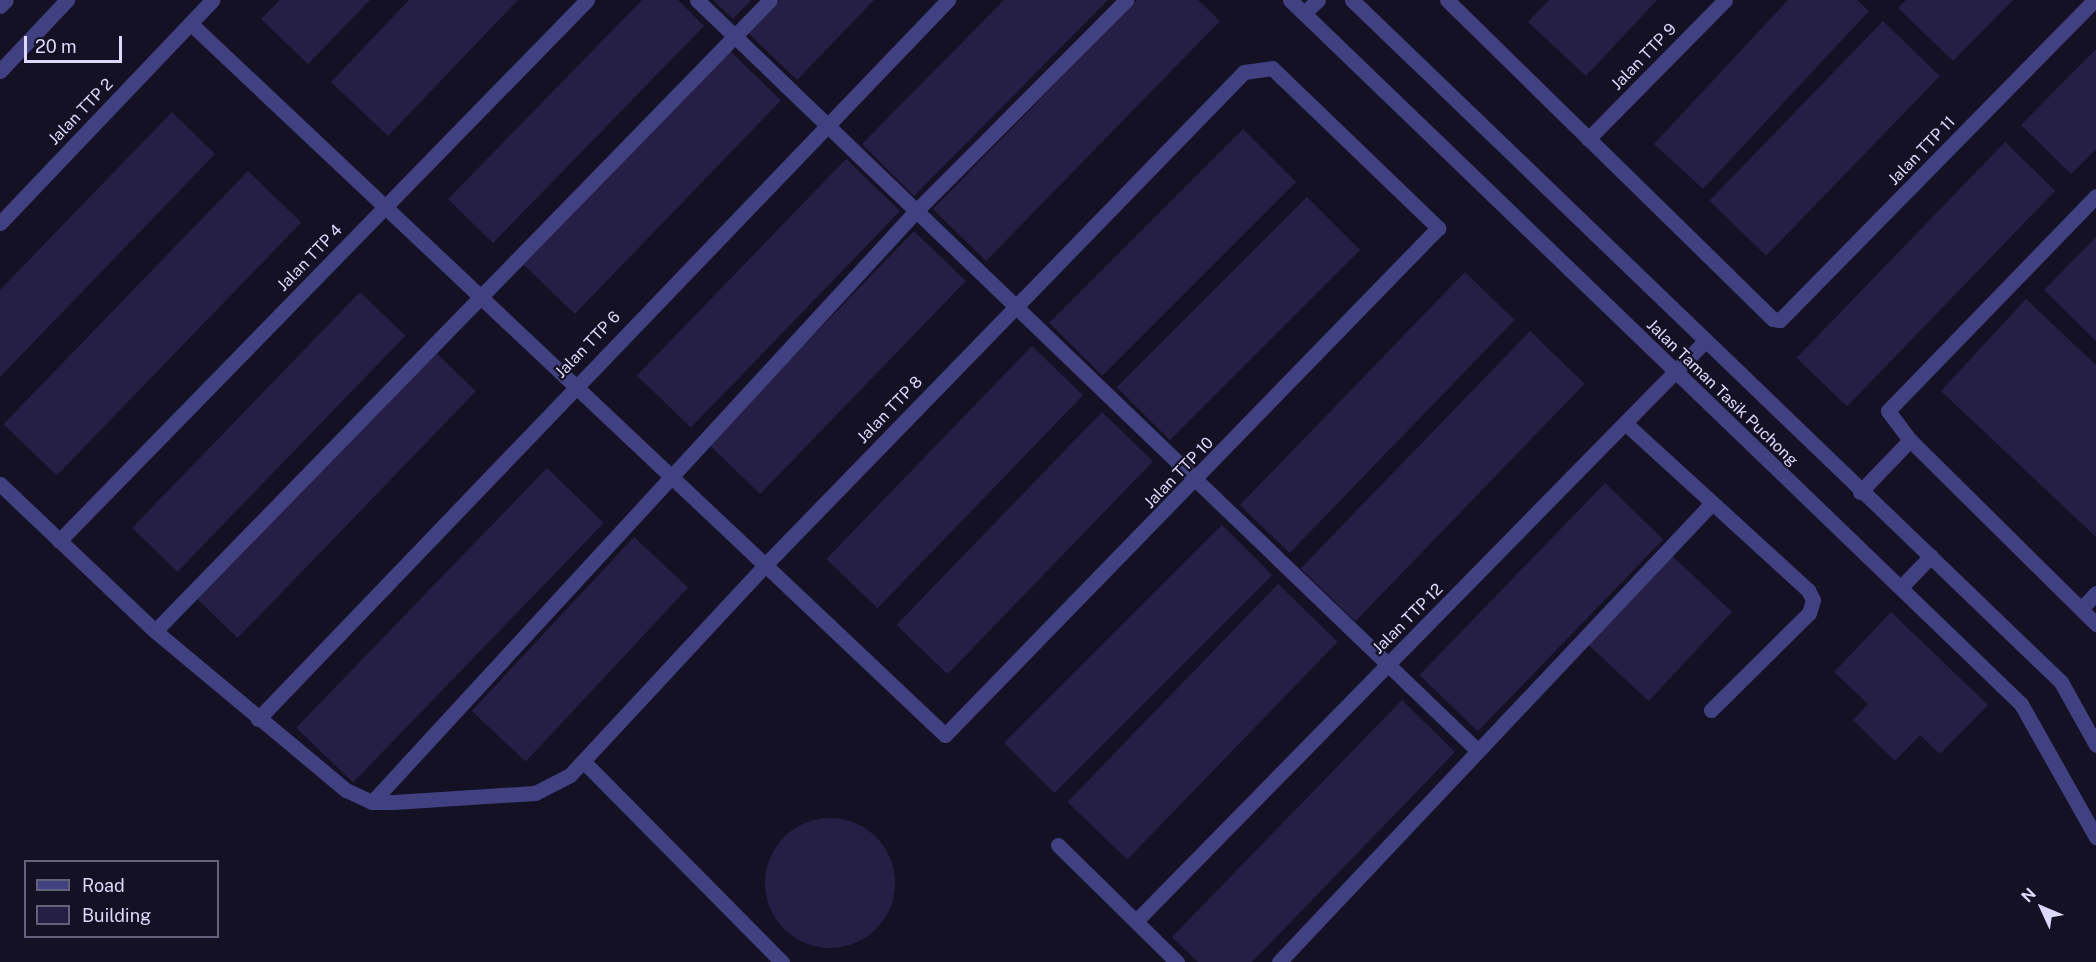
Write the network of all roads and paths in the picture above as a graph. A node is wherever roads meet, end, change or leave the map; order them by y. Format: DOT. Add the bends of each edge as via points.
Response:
graph roads {
  1 [pos="6,0"];
  2 [pos="67,0"];
  3 [pos="212,0"];
  4 [pos="587,0"];
  5 [pos="697,0"];
  6 [pos="770,0"];
  7 [pos="948,0"];
  8 [pos="1126,0"];
  9 [pos="1290,0"];
  10 [pos="1318,0"];
  11 [pos="1352,0"];
  12 [pos="1447,0"];
  13 [pos="1725,0"];
  14 [pos="2094,0"];
  15 [pos="0,6"];
  16 [pos="1304,14"];
  17 [pos="190,23"];
  18 [pos="735,36"];
  19 [pos="0,71"];
  20 [pos="827,125"];
  21 [pos="1588,139"];
  22 [pos="2096,196"];
  23 [pos="385,207"];
  24 [pos="916,211"];
  25 [pos="0,223"];
  26 [pos="1437,234"];
  27 [pos="479,296"];
  28 [pos="1016,307"];
  29 [pos="1704,341"];
  30 [pos="1675,373"];
  31 [pos="574,385"];
  32 [pos="1625,423"];
  33 [pos="1910,440"];
  34 [pos="673,478"];
  35 [pos="1196,480"];
  36 [pos="0,484"];
  37 [pos="1860,492"];
  38 [pos="1712,503"];
  39 [pos="59,541"];
  40 [pos="1931,556"];
  41 [pos="765,565"];
  42 [pos="1901,587"];
  43 [pos="2096,593"];
  44 [pos="2081,609"];
  45 [pos="2096,624"];
  46 [pos="155,631"];
  47 [pos="1388,665"];
  48 [pos="1711,710"];
  49 [pos="258,718"];
  50 [pos="2096,745"];
  51 [pos="1478,751"];
  52 [pos="583,761"];
  53 [pos="372,802"];
  54 [pos="2096,837"];
  55 [pos="1058,845"];
  56 [pos="1136,921"];
  57 [pos="782,962"];
  58 [pos="1177,962"];
  59 [pos="1279,962"];
  1 -- 15 [label="street"];
  2 -- 19 [label="street"];
  3 -- 17 [label="street, Jalan TTP 2"];
  4 -- 23 [label="street, Jalan TTP 4"];
  5 -- 18 [label="street"];
  6 -- 18 [label="street"];
  7 -- 20 [label="street, Jalan TTP 6"];
  8 -- 24 [label="street"];
  9 -- 16 [label="street, Jalan Taman Tasik Puchong"];
  10 -- 16 [label="street"];
  11 -- 29 [label="street, Jalan Taman Tasik Puchong"];
  12 -- 21 [label="street"];
  13 -- 21 [label="street, Jalan TTP 9"];
  14 -- 21 [label="street, Jalan TTP 11" via="1788,316 1773,319"];
  16 -- 30 [label="street, Jalan Taman Tasik Puchong"];
  17 -- 23 [label="street"];
  17 -- 25 [label="street, Jalan TTP 2"];
  18 -- 20 [label="street"];
  18 -- 27 [label="street"];
  20 -- 24 [label="street"];
  20 -- 31 [label="street, Jalan TTP 6"];
  22 -- 33 [label="street" via="1894,401 1891,419"];
  23 -- 27 [label="street"];
  23 -- 39 [label="street, Jalan TTP 4"];
  24 -- 28 [label="street"];
  24 -- 34 [label="street"];
  26 -- 28 [label="street, Jalan TTP 8" via="1435,222 1290,84 1272,68 1260,67 1244,72"];
  26 -- 35 [label="street, Jalan TTP 10"];
  27 -- 31 [label="street"];
  27 -- 46 [label="street"];
  28 -- 35 [label="street"];
  28 -- 41 [label="street, Jalan TTP 8"];
  29 -- 30 [label="street, Jalan TTP 12"];
  29 -- 37 [label="street, Jalan Taman Tasik Puchong"];
  30 -- 32 [label="street, Jalan TTP 12"];
  30 -- 42 [label="street, Jalan Taman Tasik Puchong"];
  31 -- 34 [label="street"];
  31 -- 49 [label="street, Jalan TTP 6"];
  32 -- 38 [label="street"];
  32 -- 47 [label="street, Jalan TTP 12"];
  33 -- 37 [label="street"];
  33 -- 44 [label="street"];
  34 -- 41 [label="street"];
  34 -- 53 [label="street"];
  35 -- 41 [label="street, Jalan TTP 10" via="945,735"];
  35 -- 47 [label="street"];
  36 -- 39 [label="street"];
  37 -- 40 [label="street, Jalan Taman Tasik Puchong"];
  38 -- 48 [label="street" via="1808,590 1813,600 1809,613"];
  38 -- 51 [label="street"];
  39 -- 46 [label="street"];
  40 -- 42 [label="street"];
  40 -- 50 [label="street, Jalan Taman Tasik Puchong" via="2061,682"];
  41 -- 52 [label="street, Jalan TTP 8"];
  42 -- 54 [label="street, Jalan Taman Tasik Puchong" via="2021,704"];
  43 -- 44 [label="street"];
  44 -- 45 [label="street"];
  46 -- 49 [label="street"];
  47 -- 51 [label="street"];
  47 -- 56 [label="street, Jalan TTP 12"];
  49 -- 53 [label="street" via="346,790"];
  51 -- 59 [label="street"];
  52 -- 53 [label="street, Jalan TTP 8" via="553,788"];
  52 -- 57 [label="street"];
  55 -- 56 [label="street"];
  56 -- 58 [label="street"];
}
